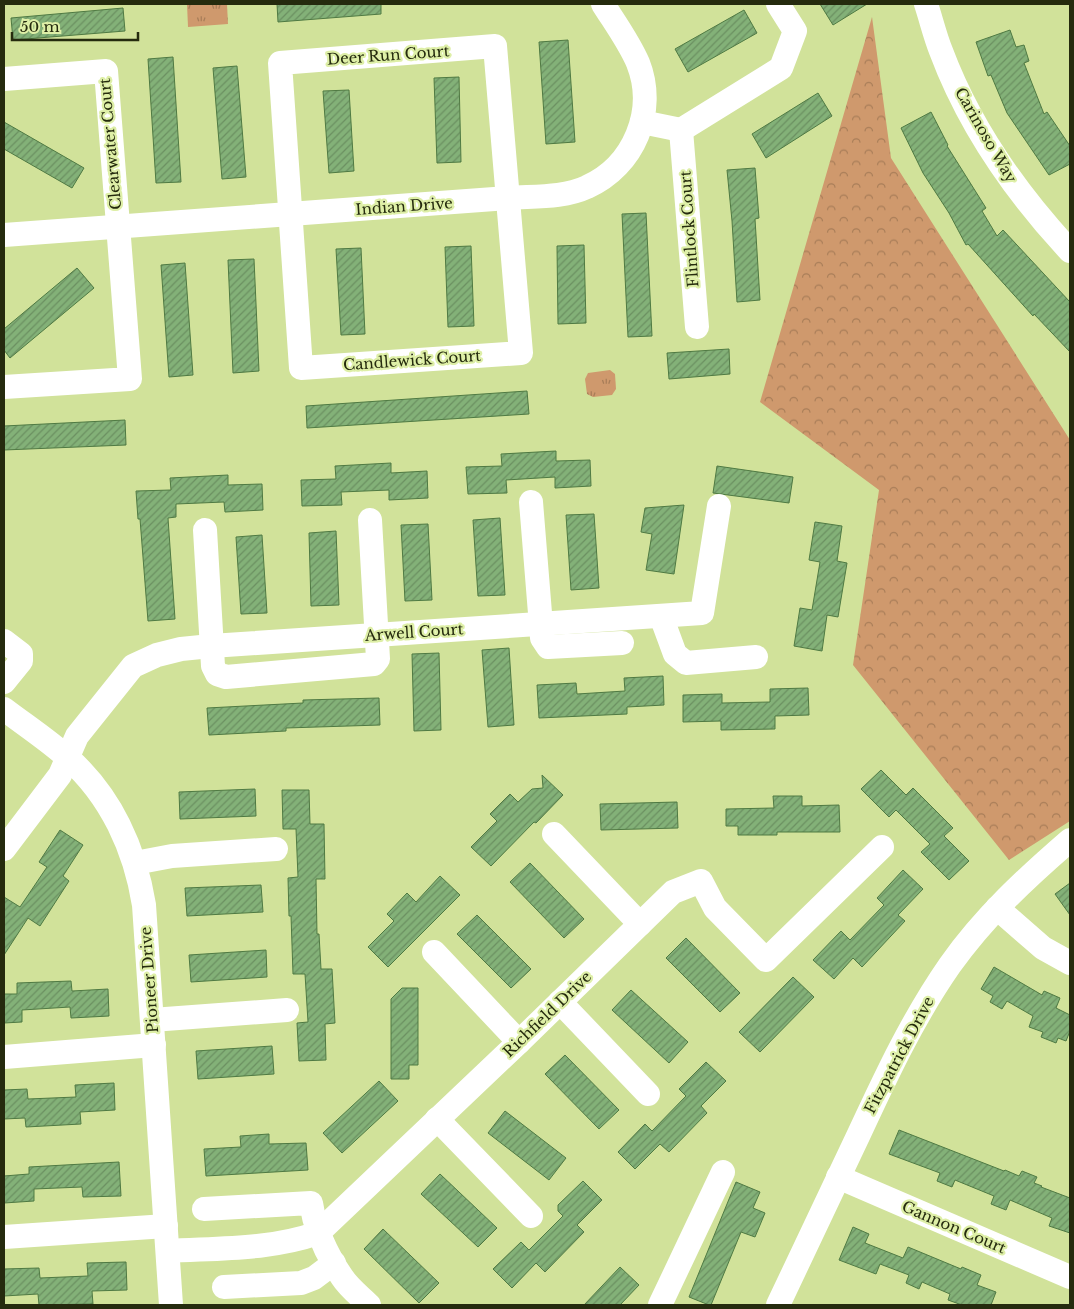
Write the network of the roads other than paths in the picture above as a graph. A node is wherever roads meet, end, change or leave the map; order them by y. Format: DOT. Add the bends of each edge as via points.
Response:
graph roads {
  1 [pos="603,4"];
  2 [pos="778,4"];
  3 [pos="926,4"];
  4 [pos="4,79"];
  5 [pos="642,122"];
  6 [pos="681,130"];
  7 [pos="508,198"];
  8 [pos="291,214"];
  9 [pos="118,226"];
  10 [pos="4,235"];
  11 [pos="1070,251"];
  12 [pos="697,327"];
  13 [pos="4,387"];
  14 [pos="531,502"];
  15 [pos="719,506"];
  16 [pos="370,520"];
  17 [pos="205,530"];
  18 [pos="661,616"];
  19 [pos="542,624"];
  20 [pos="377,635"];
  21 [pos="4,641"];
  22 [pos="622,642"];
  23 [pos="211,646"];
  24 [pos="756,657"];
  25 [pos="4,682"];
  26 [pos="4,709"];
  27 [pos="68,757"];
  28 [pos="554,834"];
  29 [pos="1070,840"];
  30 [pos="882,847"];
  31 [pos="4,849"];
  32 [pos="276,849"];
  33 [pos="135,863"];
  34 [pos="996,908"];
  35 [pos="640,924"];
  36 [pos="434,952"];
  37 [pos="1070,963"];
  38 [pos="560,1002"];
  39 [pos="287,1010"];
  40 [pos="152,1020"];
  41 [pos="519,1042"];
  42 [pos="154,1045"];
  43 [pos="4,1057"];
  44 [pos="648,1094"];
  45 [pos="436,1120"];
  46 [pos="723,1172"];
  47 [pos="838,1177"];
  48 [pos="204,1209"];
  49 [pos="531,1216"];
  50 [pos="166,1226"];
  51 [pos="318,1233"];
  52 [pos="4,1237"];
  53 [pos="168,1251"];
  54 [pos="334,1263"];
  55 [pos="1070,1276"];
  56 [pos="224,1287"];
  57 [pos="171,1305"];
  58 [pos="369,1305"];
  59 [pos="660,1305"];
  60 [pos="778,1305"];
  1 -- 5 [label="street, Indian Drive" via="638,64 644,83"];
  2 -- 6 [label="street" via="795,31 781,68"];
  3 -- 11 [label="street, Carinoso Way" via="957,87 992,152 1016,188"];
  4 -- 9 [label="street, Clearwater Court" via="106,71"];
  5 -- 6 [label="street"];
  5 -- 7 [label="street, Indian Drive" via="623,161 587,188 566,194"];
  6 -- 12 [label="street, Flintlock Court"];
  7 -- 8 [label="street, Indian Drive"];
  7 -- 8 [label="street, Deer Run Court" via="495,46 280,63"];
  7 -- 8 [label="street, Candlewick Court" via="521,353 512,354 301,368"];
  8 -- 9 [label="street, Indian Drive"];
  9 -- 10 [label="street, Indian Drive"];
  9 -- 13 [label="street" via="130,379"];
  14 -- 19 [label="street"];
  15 -- 18 [label="street, Arwell Court" via="702,613"];
  16 -- 20 [label="street"];
  17 -- 23 [label="street"];
  18 -- 19 [label="street, Arwell Court"];
  18 -- 24 [label="street" via="675,654 686,663"];
  19 -- 20 [label="street, Arwell Court"];
  19 -- 22 [label="street" via="542,638 548,647"];
  20 -- 23 [label="street, Arwell Court"];
  20 -- 23 [label="street" via="378,659 374,664 226,677 217,674 213,666"];
  21 -- 25 [label="street" via="21,654 21,660"];
  23 -- 27 [label="street, Arwell Court" via="157,654 133,666 77,736"];
  26 -- 27 [label="street, Pioneer Drive"];
  27 -- 31 [label="street, Arwell Court" via="60,775"];
  27 -- 33 [label="street, Pioneer Drive" via="109,807 123,831"];
  28 -- 35 [label="street"];
  29 -- 34 [label="street, Fitzpatrick Drive"];
  30 -- 35 [label="street, Richfield Drive" via="766,960 715,908 701,881 673,892"];
  32 -- 33 [label="street" via="172,856"];
  33 -- 40 [label="street, Pioneer Drive" via="144,905"];
  34 -- 37 [label="street" via="1043,948"];
  34 -- 47 [label="street, Fitzpatrick Drive" via="950,965 909,1030"];
  35 -- 38 [label="street, Richfield Drive"];
  36 -- 41 [label="street"];
  38 -- 41 [label="street, Richfield Drive"];
  38 -- 44 [label="street"];
  39 -- 40 [label="street"];
  40 -- 42 [label="street, Pioneer Drive"];
  41 -- 45 [label="street, Richfield Drive"];
  42 -- 43 [label="street"];
  42 -- 50 [label="street, Pioneer Drive"];
  45 -- 49 [label="street"];
  45 -- 51 [label="street, Richfield Drive"];
  46 -- 59 [label="street"];
  47 -- 55 [label="street, Gannon Court"];
  47 -- 60 [label="street, Fitzpatrick Drive"];
  48 -- 51 [label="street" via="311,1203"];
  50 -- 52 [label="street"];
  50 -- 53 [label="street, Pioneer Drive"];
  51 -- 53 [label="street, Richfield Drive" via="277,1244"];
  51 -- 54 [label="street"];
  53 -- 57 [label="street, Pioneer Drive"];
  54 -- 56 [label="street" via="301,1283"];
  54 -- 58 [label="street" via="342,1278"];
}
